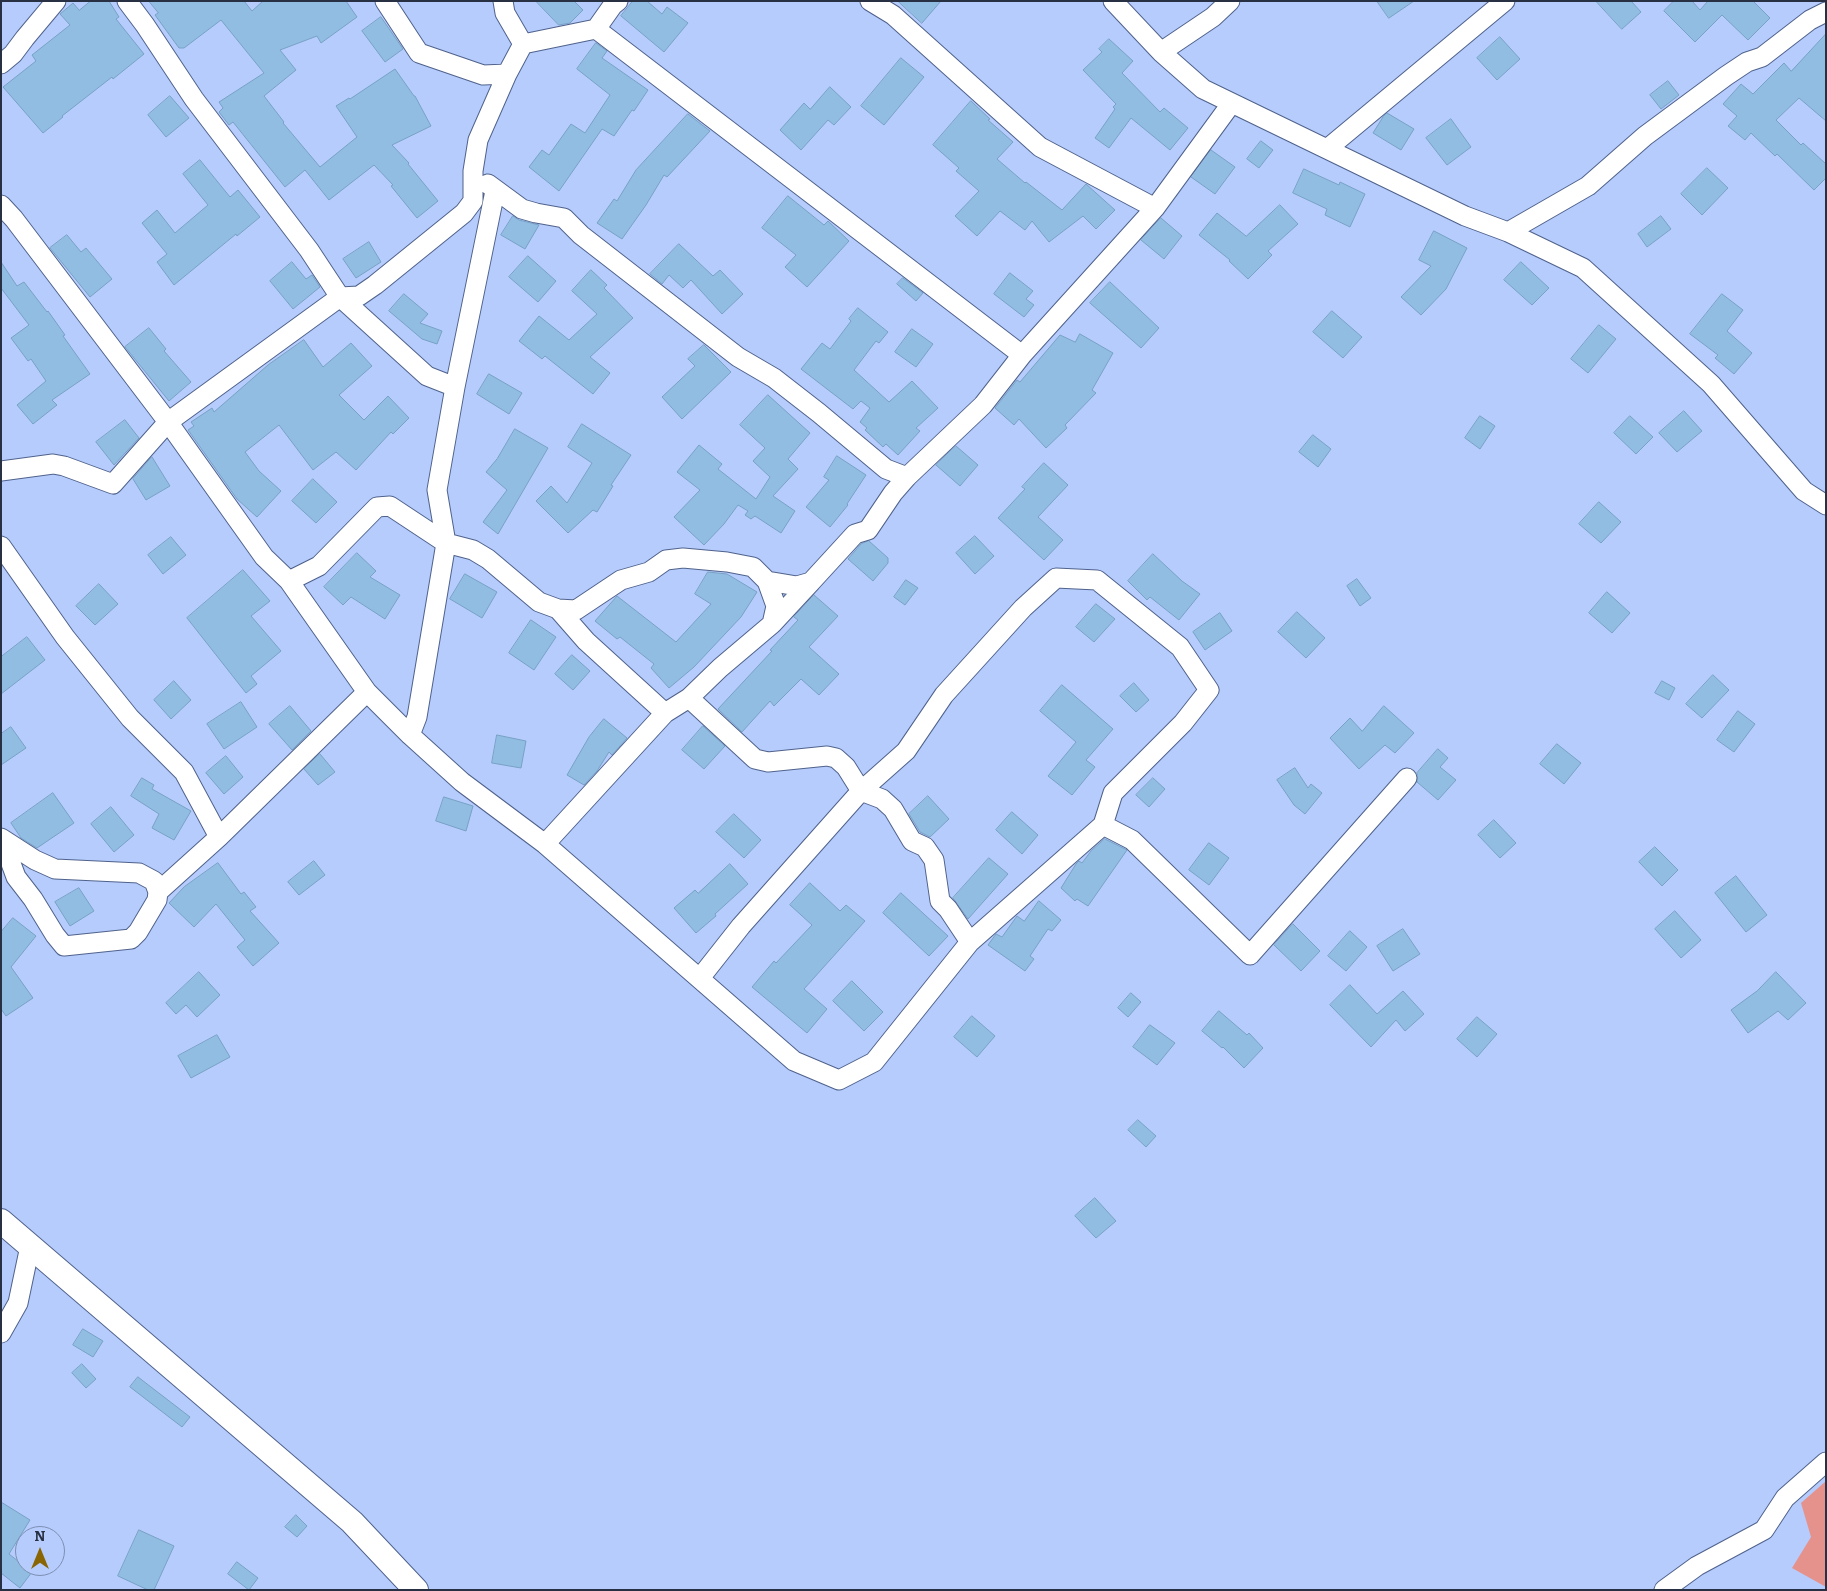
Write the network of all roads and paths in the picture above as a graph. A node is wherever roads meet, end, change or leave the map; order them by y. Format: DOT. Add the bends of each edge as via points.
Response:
graph roads {
  1 [pos="56,1"];
  2 [pos="127,1"];
  3 [pos="385,1"];
  4 [pos="503,1"];
  5 [pos="618,1"];
  6 [pos="870,1"];
  7 [pos="1113,1"];
  8 [pos="1230,1"];
  9 [pos="1505,1"];
  10 [pos="1826,12"];
  11 [pos="596,29"];
  12 [pos="523,44"];
  13 [pos="1161,52"];
  14 [pos="1,64"];
  15 [pos="508,74"];
  16 [pos="483,75"];
  17 [pos="1231,104"];
  18 [pos="491,109"];
  19 [pos="1327,149"];
  20 [pos="473,171"];
  21 [pos="495,190"];
  22 [pos="473,201"];
  23 [pos="1,205"];
  24 [pos="1155,208"];
  25 [pos="1508,232"];
  26 [pos="340,297"];
  27 [pos="1022,355"];
  28 [pos="455,387"];
  29 [pos="168,422"];
  30 [pos="1,471"];
  31 [pos="907,477"];
  32 [pos="1826,505"];
  33 [pos="446,543"];
  34 [pos="1,546"];
  35 [pos="289,581"];
  36 [pos="767,581"];
  37 [pos="811,582"];
  38 [pos="558,609"];
  39 [pos="772,624"];
  40 [pos="367,692"];
  41 [pos="690,698"];
  42 [pos="665,713"];
  43 [pos="410,735"];
  44 [pos="1407,778"];
  45 [pos="861,791"];
  46 [pos="1103,825"];
  47 [pos="220,837"];
  48 [pos="2,839"];
  49 [pos="545,844"];
  50 [pos="158,892"];
  51 [pos="970,942"];
  52 [pos="700,978"];
  53 [pos="1,1221"];
  54 [pos="30,1246"];
  55 [pos="1,1333"];
  56 [pos="1826,1462"];
  57 [pos="416,1590"];
  58 [pos="1664,1590"];
  1 -- 14 [label="street" via="14,54"];
  2 -- 26 [label="street" via="194,99 309,250"];
  3 -- 16 [label="street" via="419,53"];
  4 -- 12 [label="street" via="505,13"];
  5 -- 11 [label="street"];
  6 -- 24 [label="street" via="893,15 1040,147"];
  7 -- 13 [label="street"];
  8 -- 13 [label="street" via="1213,17"];
  9 -- 19 [label="street"];
  10 -- 25 [label="street" via="1762,56 1726,76 1623,154 1588,186"];
  11 -- 12 [label="street"];
  11 -- 27 [label="street"];
  12 -- 15 [label="street"];
  13 -- 17 [label="street" via="1203,89"];
  15 -- 16 [label="street"];
  15 -- 18 [label="street"];
  16 -- 18 [label="street"];
  17 -- 19 [label="street"];
  17 -- 24 [label="street"];
  18 -- 20 [label="street" via="478,140"];
  19 -- 25 [label="street" via="1465,216"];
  20 -- 21 [label="street"];
  20 -- 22 [label="street"];
  21 -- 22 [label="street"];
  21 -- 28 [label="street"];
  21 -- 31 [label="street" via="522,209 564,218 581,235 738,357 774,378 820,413 886,469"];
  22 -- 26 [label="street" via="464,214 375,285 359,296"];
  23 -- 29 [label="street"];
  24 -- 27 [label="street"];
  25 -- 32 [label="street" via="1583,268 1711,384 1804,491"];
  26 -- 28 [label="street" via="427,376"];
  26 -- 29 [label="street"];
  27 -- 31 [label="street" via="983,405"];
  28 -- 33 [label="street" via="438,490"];
  29 -- 30 [label="street" via="114,484 53,464"];
  29 -- 35 [label="street" via="264,557"];
  31 -- 37 [label="street" via="868,530 855,534"];
  33 -- 35 [label="street" via="390,506 377,507 319,566"];
  33 -- 38 [label="street" via="473,550 538,602"];
  33 -- 43 [label="street" via="417,716"];
  34 -- 47 [label="street" via="65,637 130,718 184,772"];
  35 -- 40 [label="street"];
  36 -- 37 [label="street" via="796,586"];
  36 -- 38 [label="street" via="753,567 683,558 666,560 649,572 621,580 576,610"];
  36 -- 39 [label="street" via="776,606"];
  37 -- 39 [label="street"];
  38 -- 42 [label="street" via="586,641"];
  39 -- 41 [label="street"];
  40 -- 43 [label="street"];
  40 -- 47 [label="street"];
  41 -- 42 [label="street"];
  41 -- 45 [label="street" via="755,759 768,762 826,756 836,758 846,767"];
  42 -- 49 [label="street"];
  43 -- 49 [label="street" via="462,782"];
  44 -- 46 [label="street" via="1250,955 1132,840"];
  45 -- 46 [label="street" via="906,751 944,695 1023,608 1056,578 1096,580 1180,647 1209,690 1183,723 1113,793"];
  45 -- 51 [label="street" via="882,799 893,809 912,841 925,847 934,860 940,901"];
  45 -- 52 [label="street" via="741,926"];
  46 -- 51 [label="street"];
  47 -- 50 [label="street"];
  48 -- 50 [label="street" via="56,869 139,873 154,881"];
  48 -- 50 [label="street" via="16,877 64,946 131,939 157,900"];
  49 -- 52 [label="street"];
  51 -- 52 [label="street" via="874,1062 838,1080 794,1061"];
  53 -- 54 [label="main road"];
  54 -- 55 [label="street" via="18,1303"];
  54 -- 57 [label="main road" via="352,1522"];
  56 -- 58 [label="street" via="1785,1498 1764,1530 1697,1566"];
}
